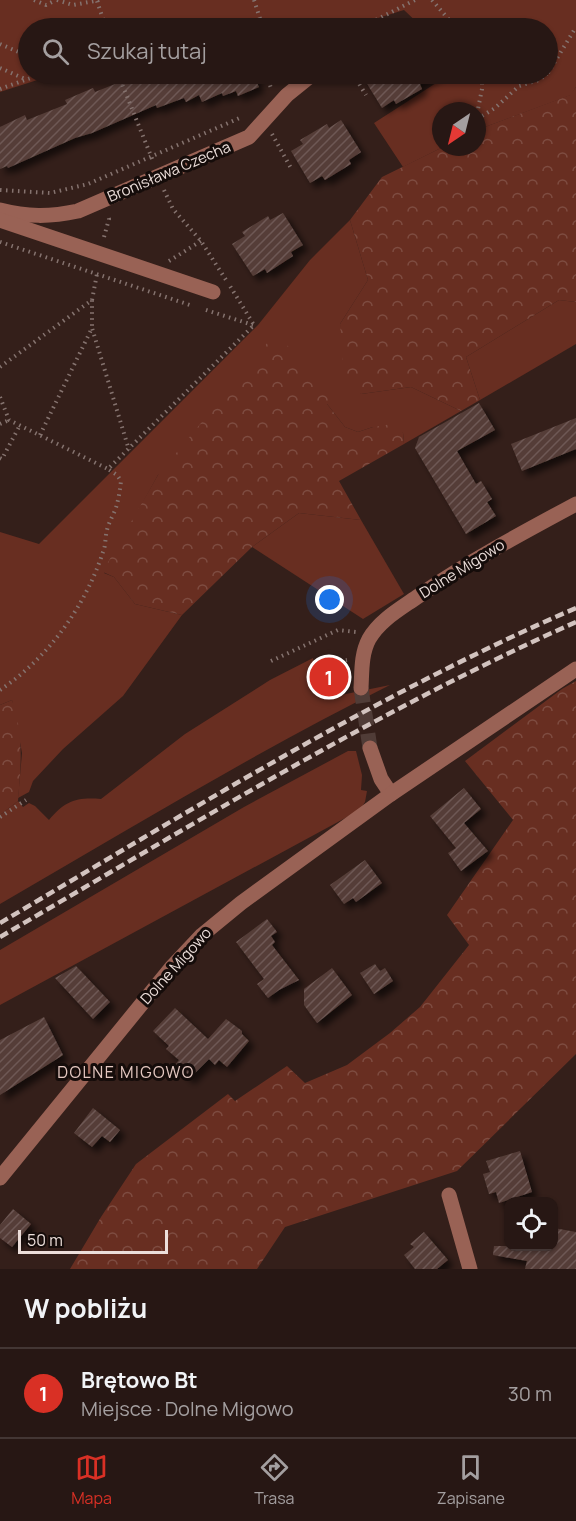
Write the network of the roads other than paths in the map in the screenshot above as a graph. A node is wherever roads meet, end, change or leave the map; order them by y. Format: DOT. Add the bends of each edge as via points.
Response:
graph roads {
  1 [pos="301,84"];
  2 [pos="0,210"];
  3 [pos="0,220"];
  4 [pos="213,292"];
  5 [pos="576,504"];
  6 [pos="576,669"];
  7 [pos="361,688"];
  8 [pos="370,748"];
  9 [pos="391,794"];
  10 [pos="0,1178"];
  11 [pos="449,1195"];
  12 [pos="470,1269"];
  1 -- 2 [label="street, Bronisława Czecha" via="249,138 78,211 33,217"];
  3 -- 4 [label="street"];
  5 -- 7 [label="street, Dolne Migowo" via="501,543 391,615 365,647"];
  6 -- 9 [label="street, Dolne Migowo"];
  8 -- 9 [label="street"];
  9 -- 10 [label="street, Dolne Migowo" via="202,935"];
  11 -- 12 [label="street"];
}
